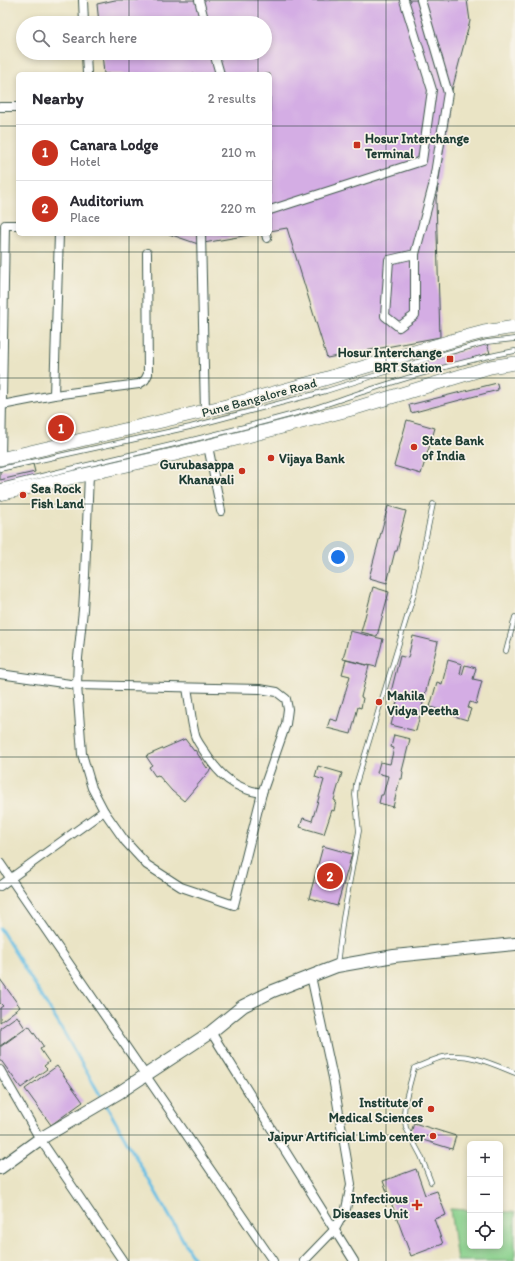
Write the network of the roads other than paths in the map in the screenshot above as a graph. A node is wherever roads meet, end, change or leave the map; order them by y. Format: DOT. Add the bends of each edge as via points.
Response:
graph roads {
  1 [pos="83,0"];
  2 [pos="199,0"];
  3 [pos="404,0"];
  4 [pos="421,0"];
  5 [pos="84,16"];
  6 [pos="203,16"];
  7 [pos="86,60"];
  8 [pos="216,60"];
  9 [pos="87,72"];
  10 [pos="219,72"];
  11 [pos="0,107"];
  12 [pos="16,107"];
  13 [pos="272,209"];
  14 [pos="16,225"];
  15 [pos="59,236"];
  16 [pos="201,236"];
  17 [pos="147,253"];
  18 [pos="414,254"];
  19 [pos="515,327"];
  20 [pos="515,339"];
  21 [pos="515,351"];
  22 [pos="515,363"];
  23 [pos="54,395"];
  24 [pos="2,404"];
  25 [pos="205,412"];
  26 [pos="208,446"];
  27 [pos="0,462"];
  28 [pos="89,474"];
  29 [pos="0,486"];
  30 [pos="0,494"];
  31 [pos="434,504"];
  32 [pos="221,511"];
  33 [pos="515,617"];
  34 [pos="506,651"];
  35 [pos="0,674"];
  36 [pos="77,685"];
  37 [pos="187,688"];
  38 [pos="262,793"];
  39 [pos="104,811"];
  40 [pos="0,863"];
  41 [pos="11,879"];
  42 [pos="0,886"];
  43 [pos="515,944"];
  44 [pos="337,966"];
  45 [pos="310,976"];
  46 [pos="211,1032"];
  47 [pos="0,1070"];
  48 [pos="515,1073"];
  49 [pos="145,1075"];
  50 [pos="40,1139"];
  51 [pos="0,1168"];
  52 [pos="431,1182"];
  53 [pos="335,1229"];
  54 [pos="123,1261"];
  55 [pos="273,1261"];
  56 [pos="304,1261"];
  57 [pos="354,1261"];
  1 -- 5 [label="street"];
  2 -- 6 [label="street"];
  3 -- 13 [label="street" via="432,90 422,161"];
  4 -- 18 [label="street" via="448,93 432,186"];
  7 -- 9 [label="street"];
  8 -- 10 [label="street"];
  11 -- 12 [label="street"];
  14 -- 24 [label="street" via="5,225"];
  15 -- 23 [label="street"];
  16 -- 25 [label="street"];
  17 -- 23 [label="street" via="148,374 145,380 139,384"];
  18 -- 18 [label="street" via="415,315 399,327 385,316 389,260"];
  19 -- 25 [label="main road, Pune Bangalore Road" via="461,338"];
  20 -- 27 [label="lane" via="488,342 443,354 326,391 190,427"];
  21 -- 29 [label="lane" via="396,381 324,406 230,432"];
  22 -- 26 [label="main road"];
  23 -- 24 [label="street"];
  24 -- 27 [label="street"];
  25 -- 27 [label="main road, Pune Bangalore Road"];
  26 -- 28 [label="main road"];
  26 -- 32 [label="street"];
  28 -- 30 [label="main road"];
  28 -- 36 [label="street"];
  31 -- 44 [label="lane" via="414,594 356,784 358,838"];
  33 -- 34 [label="lane"];
  35 -- 36 [label="street"];
  36 -- 37 [label="street"];
  36 -- 39 [label="street" via="82,754 92,788"];
  37 -- 38 [label="street" via="195,736 210,761 223,776 237,785 249,791"];
  37 -- 38 [label="street" via="260,689 277,692 286,699 286,724"];
  38 -- 39 [label="street" via="234,905 181,887 147,865 125,841"];
  39 -- 41 [label="street"];
  40 -- 41 [label="street"];
  41 -- 42 [label="street"];
  41 -- 49 [label="street"];
  43 -- 44 [label="street" via="394,956"];
  44 -- 45 [label="street"];
  45 -- 46 [label="street" via="243,1006"];
  45 -- 53 [label="street" via="333,1078 351,1184 346,1209"];
  46 -- 49 [label="street"];
  46 -- 53 [label="street"];
  47 -- 50 [label="street"];
  48 -- 52 [label="lane" via="470,1057 443,1057 414,1068 404,1115 406,1128"];
  49 -- 50 [label="street"];
  49 -- 55 [label="street"];
  50 -- 51 [label="street"];
  50 -- 54 [label="street"];
  53 -- 56 [label="street"];
  53 -- 57 [label="street"];
}
